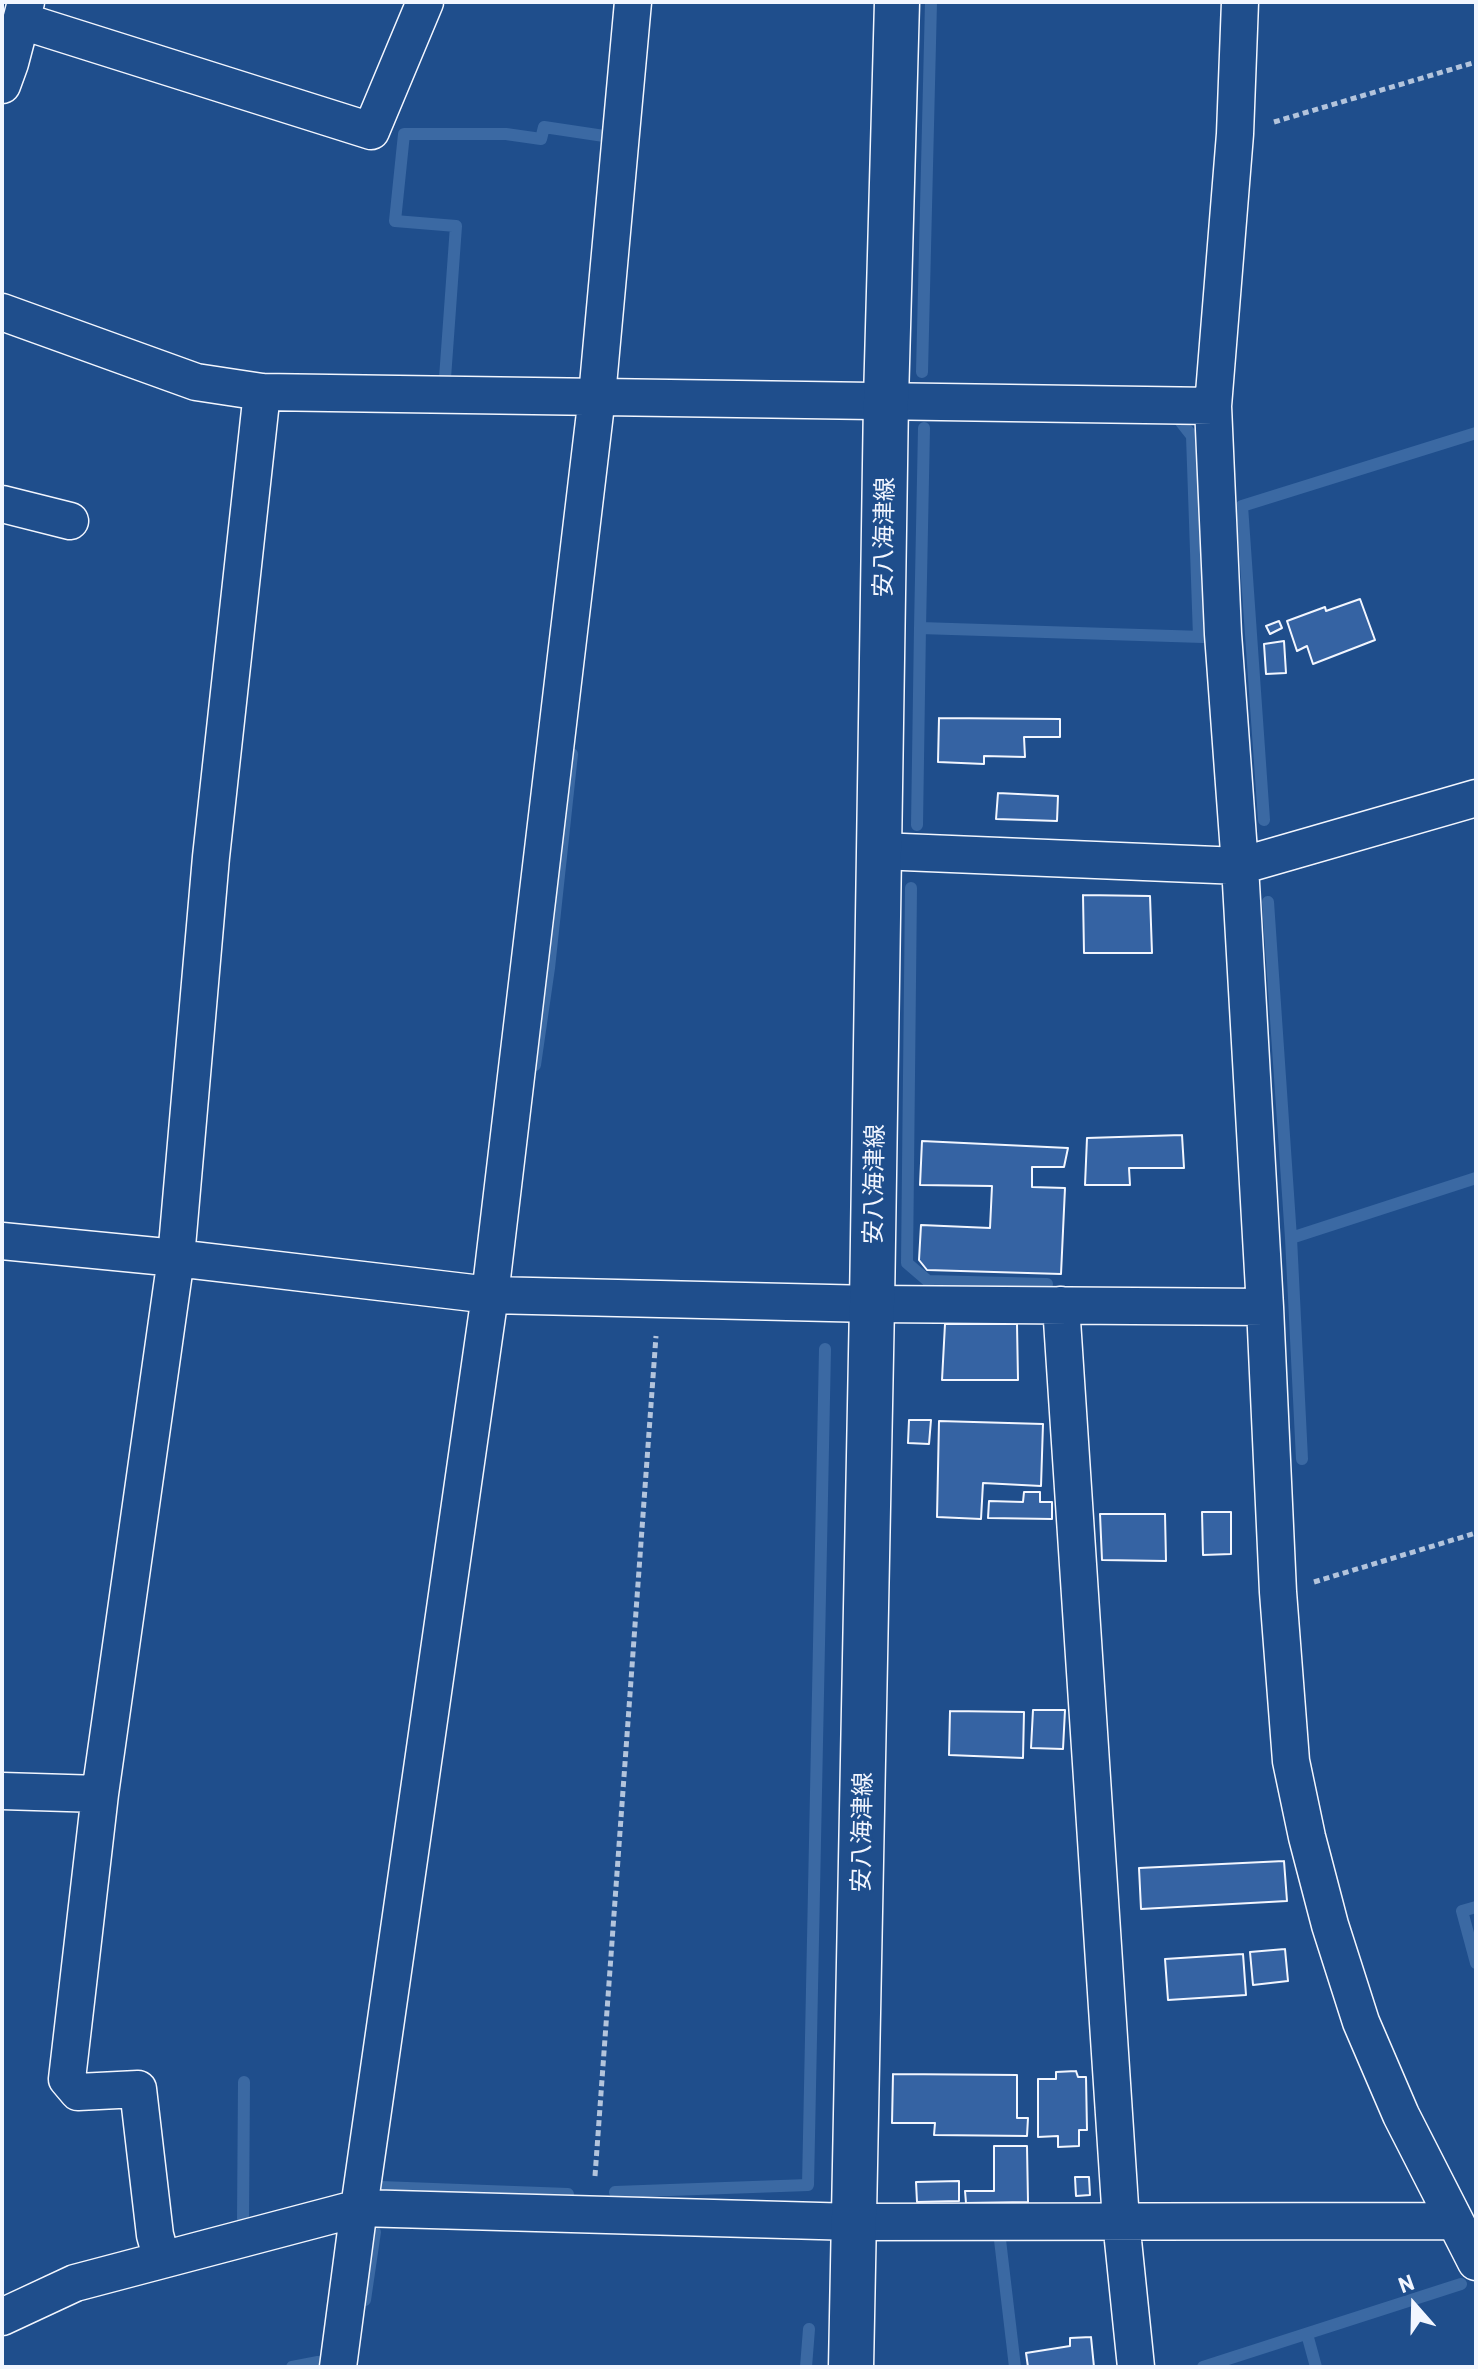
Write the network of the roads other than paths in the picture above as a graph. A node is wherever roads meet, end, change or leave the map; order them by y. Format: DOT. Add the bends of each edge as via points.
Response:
graph roads {
  1 [pos="425,2"];
  2 [pos="633,2"];
  3 [pos="897,2"];
  4 [pos="1240,2"];
  5 [pos="24,11"];
  6 [pos="2,85"];
  7 [pos="2,312"];
  8 [pos="262,392"];
  9 [pos="597,396"];
  10 [pos="886,400"];
  11 [pos="1213,406"];
  12 [pos="2,504"];
  13 [pos="70,521"];
  14 [pos="1476,798"];
  15 [pos="879,851"];
  16 [pos="1240,866"];
  17 [pos="2,1241"];
  18 [pos="176,1258"];
  19 [pos="490,1295"];
  20 [pos="872,1304"];
  21 [pos="1061,1305"];
  22 [pos="1265,1307"];
  23 [pos="2,1791"];
  24 [pos="100,1794"];
  25 [pos="359,2208"];
  26 [pos="1121,2221"];
  27 [pos="1455,2221"];
  28 [pos="855,2222"];
  29 [pos="162,2260"];
  30 [pos="1476,2262"];
  31 [pos="2,2317"];
  32 [pos="338,2367"];
  33 [pos="851,2367"];
  34 [pos="1136,2367"];
  1 -- 5 [label="street" via="371,131"];
  2 -- 9 [label="street"];
  3 -- 10 [label="main road, 安八海津線"];
  4 -- 11 [label="street"];
  5 -- 6 [label="street"];
  7 -- 8 [label="street" via="196,382"];
  8 -- 9 [label="street"];
  8 -- 18 [label="street" via="211,857"];
  9 -- 10 [label="street"];
  9 -- 19 [label="street"];
  10 -- 11 [label="street"];
  10 -- 15 [label="main road, 安八海津線"];
  11 -- 16 [label="street"];
  12 -- 13 [label="street"];
  14 -- 16 [label="street"];
  15 -- 16 [label="street"];
  15 -- 20 [label="main road, 安八海津線"];
  16 -- 22 [label="street"];
  17 -- 18 [label="street"];
  18 -- 19 [label="street"];
  18 -- 24 [label="street"];
  19 -- 20 [label="street"];
  19 -- 25 [label="street"];
  20 -- 21 [label="street"];
  20 -- 28 [label="main road, 安八海津線"];
  21 -- 22 [label="street"];
  21 -- 26 [label="street"];
  22 -- 27 [label="street" via="1291,1761 1330,1925 1361,2022"];
  23 -- 24 [label="street"];
  24 -- 29 [label="street" via="67,2079 78,2092 138,2089"];
  25 -- 28 [label="street"];
  25 -- 29 [label="street"];
  25 -- 32 [label="street"];
  26 -- 27 [label="street"];
  26 -- 28 [label="street"];
  26 -- 34 [label="street"];
  27 -- 30 [label="street"];
  28 -- 33 [label="main road, 安八海津線"];
  29 -- 31 [label="street" via="75,2283"];
}
